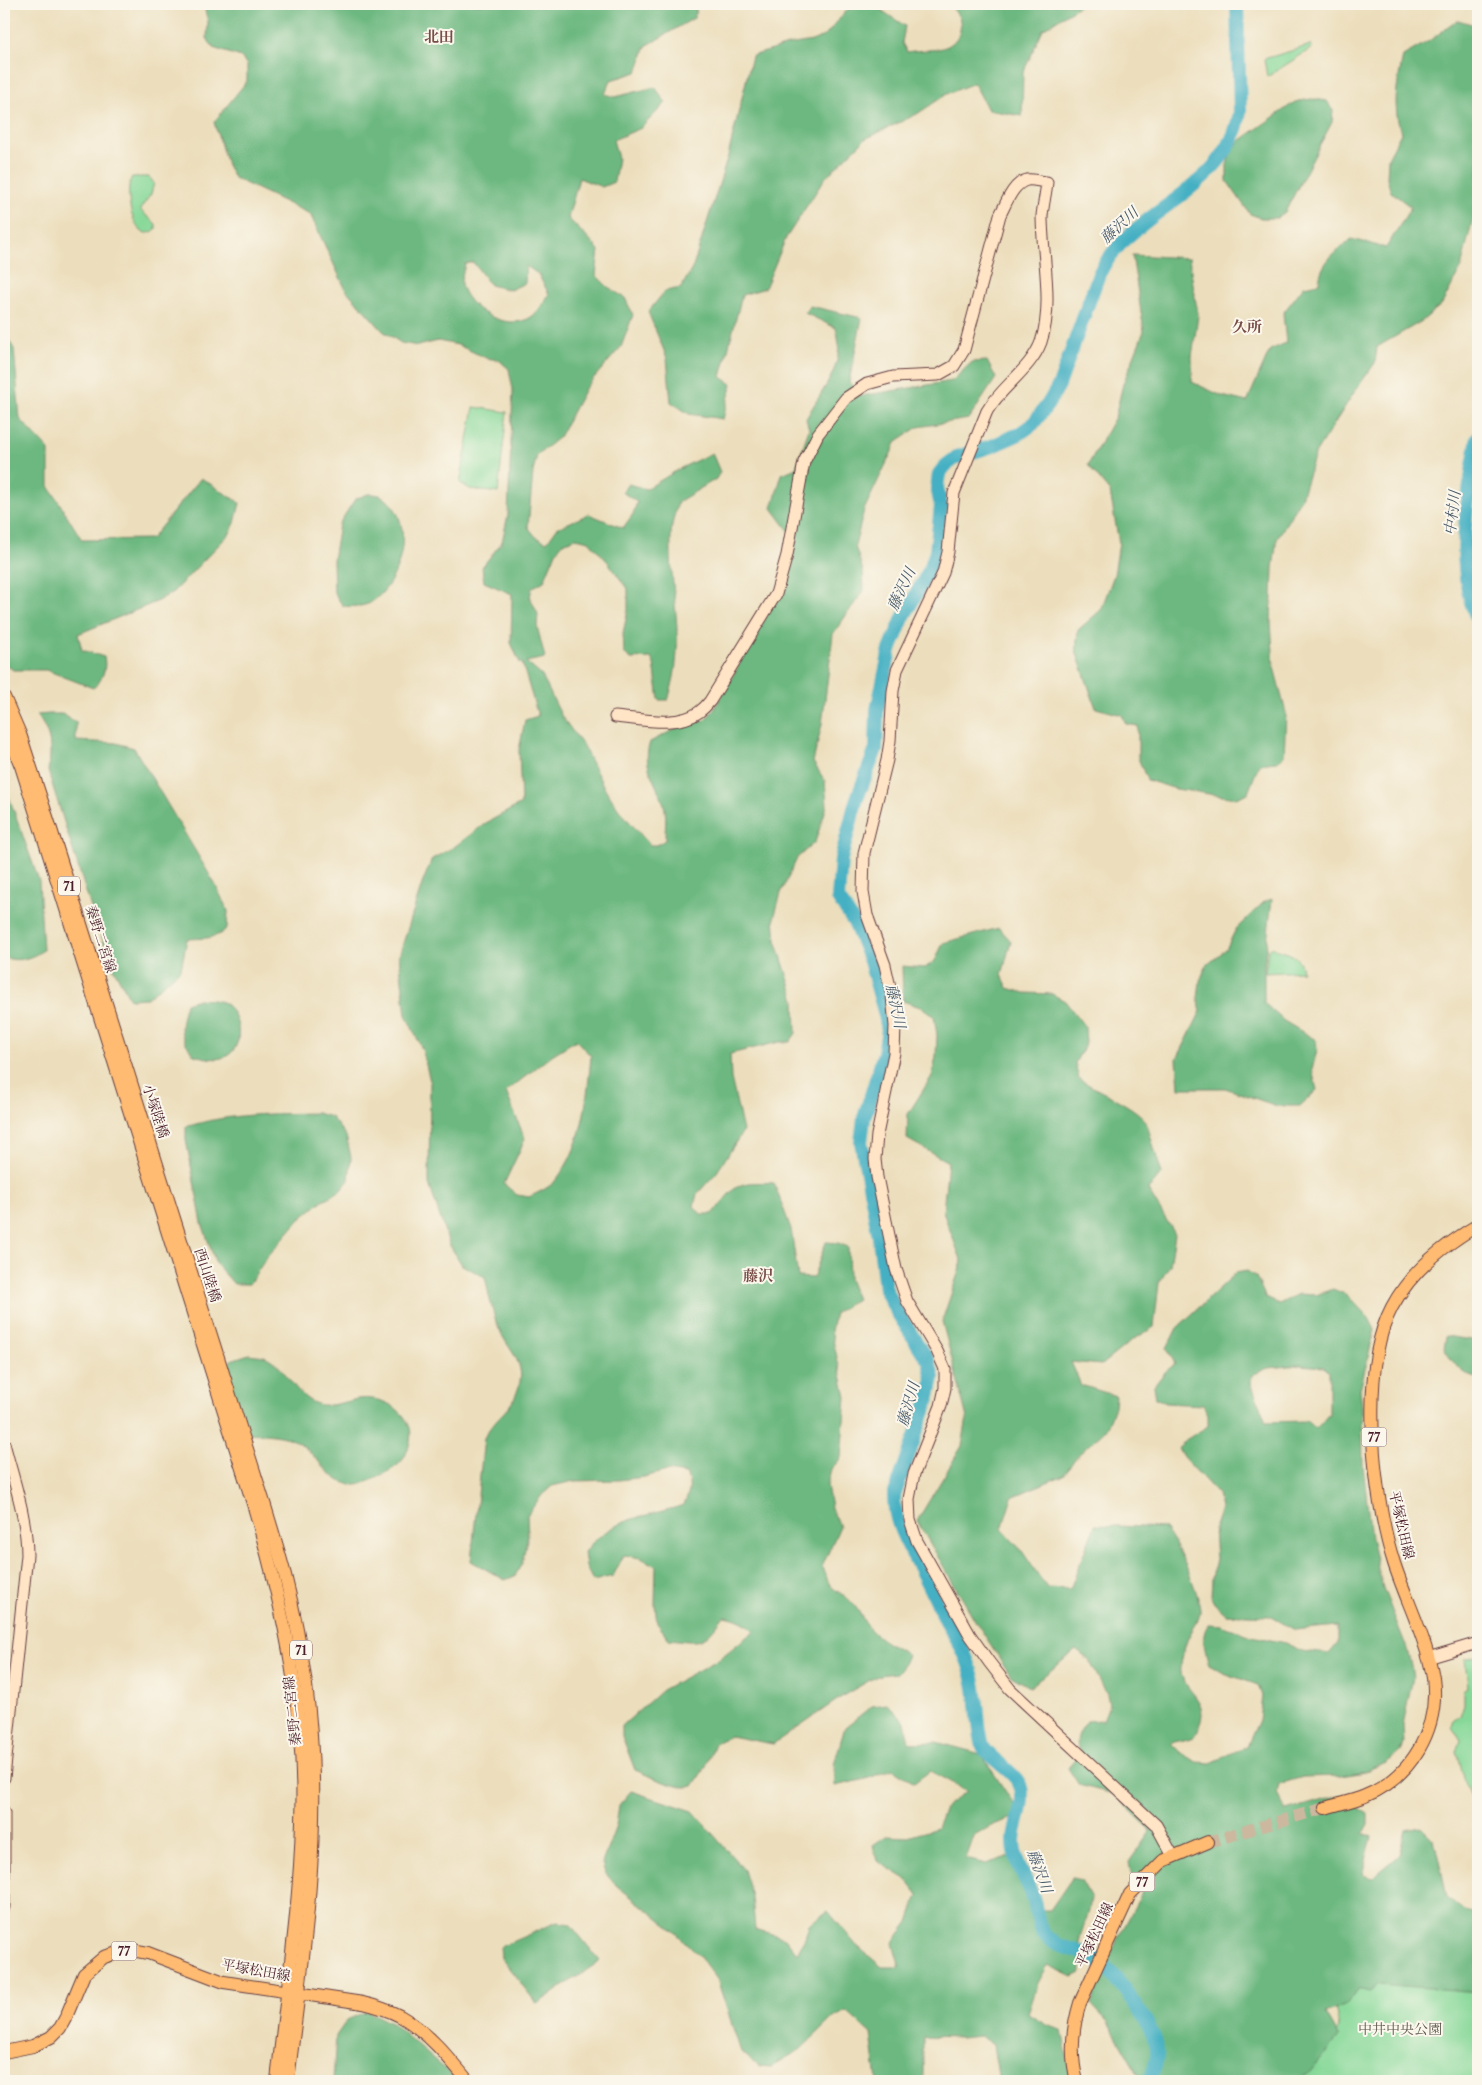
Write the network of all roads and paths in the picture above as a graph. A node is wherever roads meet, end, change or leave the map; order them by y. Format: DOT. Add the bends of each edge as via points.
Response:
graph roads {
  1 [pos="4,697"];
  2 [pos="615,717"];
  3 [pos="9,727"];
  4 [pos="114,1048"];
  5 [pos="1478,1225"];
  6 [pos="176,1241"];
  7 [pos="202,1321"];
  8 [pos="4,1443"];
  9 [pos="1478,1644"];
  10 [pos="1428,1658"];
  11 [pos="4,1778"];
  12 [pos="1325,1808"];
  13 [pos="4,1813"];
  14 [pos="1208,1842"];
  15 [pos="1173,1856"];
  16 [pos="4,1906"];
  17 [pos="292,1992"];
  18 [pos="4,2052"];
  19 [pos="277,2081"];
  20 [pos="288,2081"];
  21 [pos="468,2081"];
  22 [pos="1077,2081"];
  1 -- 3 [label="main road, 71"];
  2 -- 15 [label="street" via="686,719 700,712 710,701 776,594 787,555 804,462 818,434 846,398 867,384 894,377 938,375 954,366 964,350 1004,208 1018,184 1027,180 1047,182 1042,216 1047,270 1041,342 1026,366 987,410 954,493 943,573 898,670 887,760 864,853 863,892 867,915 885,965 895,1026 893,1061 875,1158 896,1269 908,1301 945,1369 941,1406 914,1474 909,1499 910,1520 917,1541 970,1635 1010,1689 1156,1825"];
  3 -- 4 [label="main road, 秦野二宮線 / 71"];
  4 -- 6 [label="main road, 小塚陸橋 / 71"];
  5 -- 10 [label="main road, 平塚松田線 / 77" via="1440,1249 1403,1289 1383,1330 1374,1376 1374,1450 1385,1528"];
  6 -- 7 [label="main road, 西山陸橋 / 71"];
  7 -- 17 [label="main road, 秦野二宮線 / 71" via="285,1575 307,1696 313,1767 313,1819 307,1907"];
  8 -- 11 [label="street" via="27,1540 27,1554"];
  9 -- 10 [label="street"];
  10 -- 12 [label="main road, 平塚松田線 / 77" via="1434,1703 1430,1726 1420,1750 1405,1770 1380,1789"];
  13 -- 16 [label="street"];
  14 -- 15 [label="main road, 平塚松田線 / 77"];
  15 -- 22 [label="main road, 平塚松田線 / 77" via="1130,1894 1090,1980 1075,2018 1072,2043"];
  17 -- 18 [label="main road, 平塚松田線 / 77" via="224,1982 148,1953 121,1952 104,1957 84,1974 66,2017 51,2037 33,2046"];
  17 -- 19 [label="main road, 秦野二宮線 / 71"];
  17 -- 20 [label="main road, 秦野二宮線 / 71"];
  17 -- 21 [label="main road, 平塚松田線 / 77" via="363,2003 402,2017 440,2050"];
}
